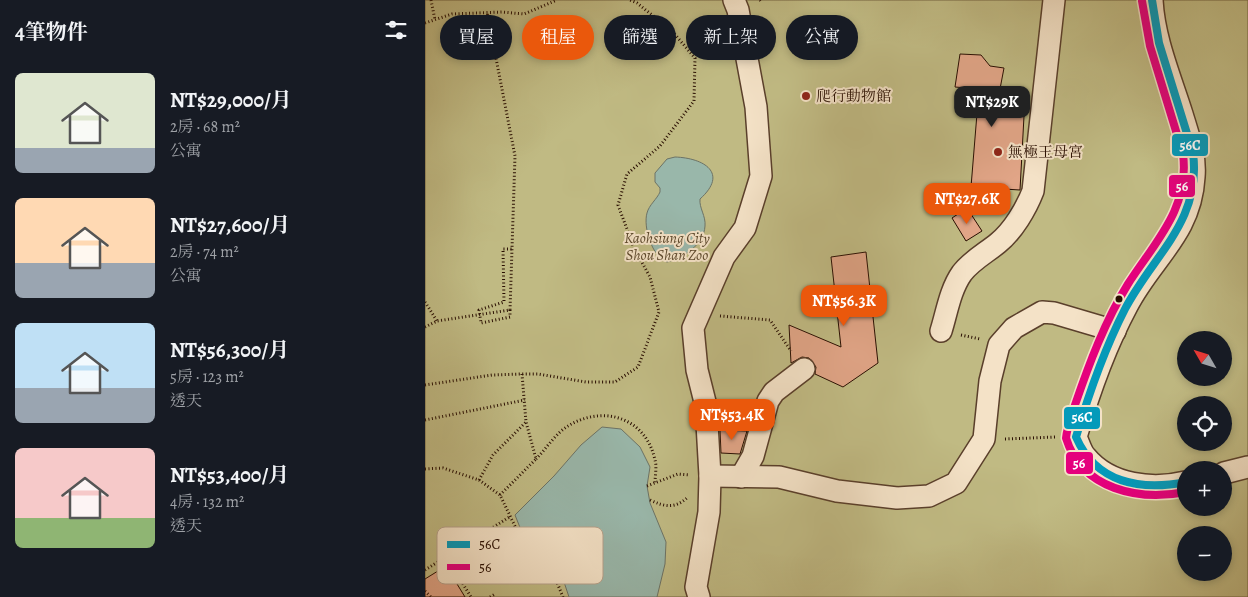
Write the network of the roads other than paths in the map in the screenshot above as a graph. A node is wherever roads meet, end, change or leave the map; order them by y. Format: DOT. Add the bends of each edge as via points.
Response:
graph roads {
  1 [pos="734,0"];
  2 [pos="1054,0"];
  3 [pos="1152,0"];
  4 [pos="1115,331"];
  5 [pos="941,332"];
  6 [pos="804,369"];
  7 [pos="1248,467"];
  8 [pos="1232,471"];
  9 [pos="710,476"];
  10 [pos="741,478"];
  11 [pos="1177,484"];
  12 [pos="699,597"];
  1 -- 9 [label="lane" via="756,107 761,176 745,228 724,257 693,328 697,370 706,406"];
  2 -- 5 [label="lane" via="1033,191 999,242 961,274"];
  3 -- 4 [label="lane" via="1153,22 1191,144 1195,176 1184,221 1173,242 1127,304"];
  4 -- 10 [label="lane" via="1042,312 1014,328 999,346 990,381 984,439 956,483 929,496 897,498 837,491 779,477"];
  4 -- 11 [label="lane" via="1087,399 1076,437 1085,456 1101,472 1135,484"];
  6 -- 10 [label="lane" via="774,392 768,401 753,456"];
  7 -- 8 [label="lane"];
  9 -- 10 [label="lane"];
  9 -- 12 [label="lane" via="709,512 696,587"];
}
